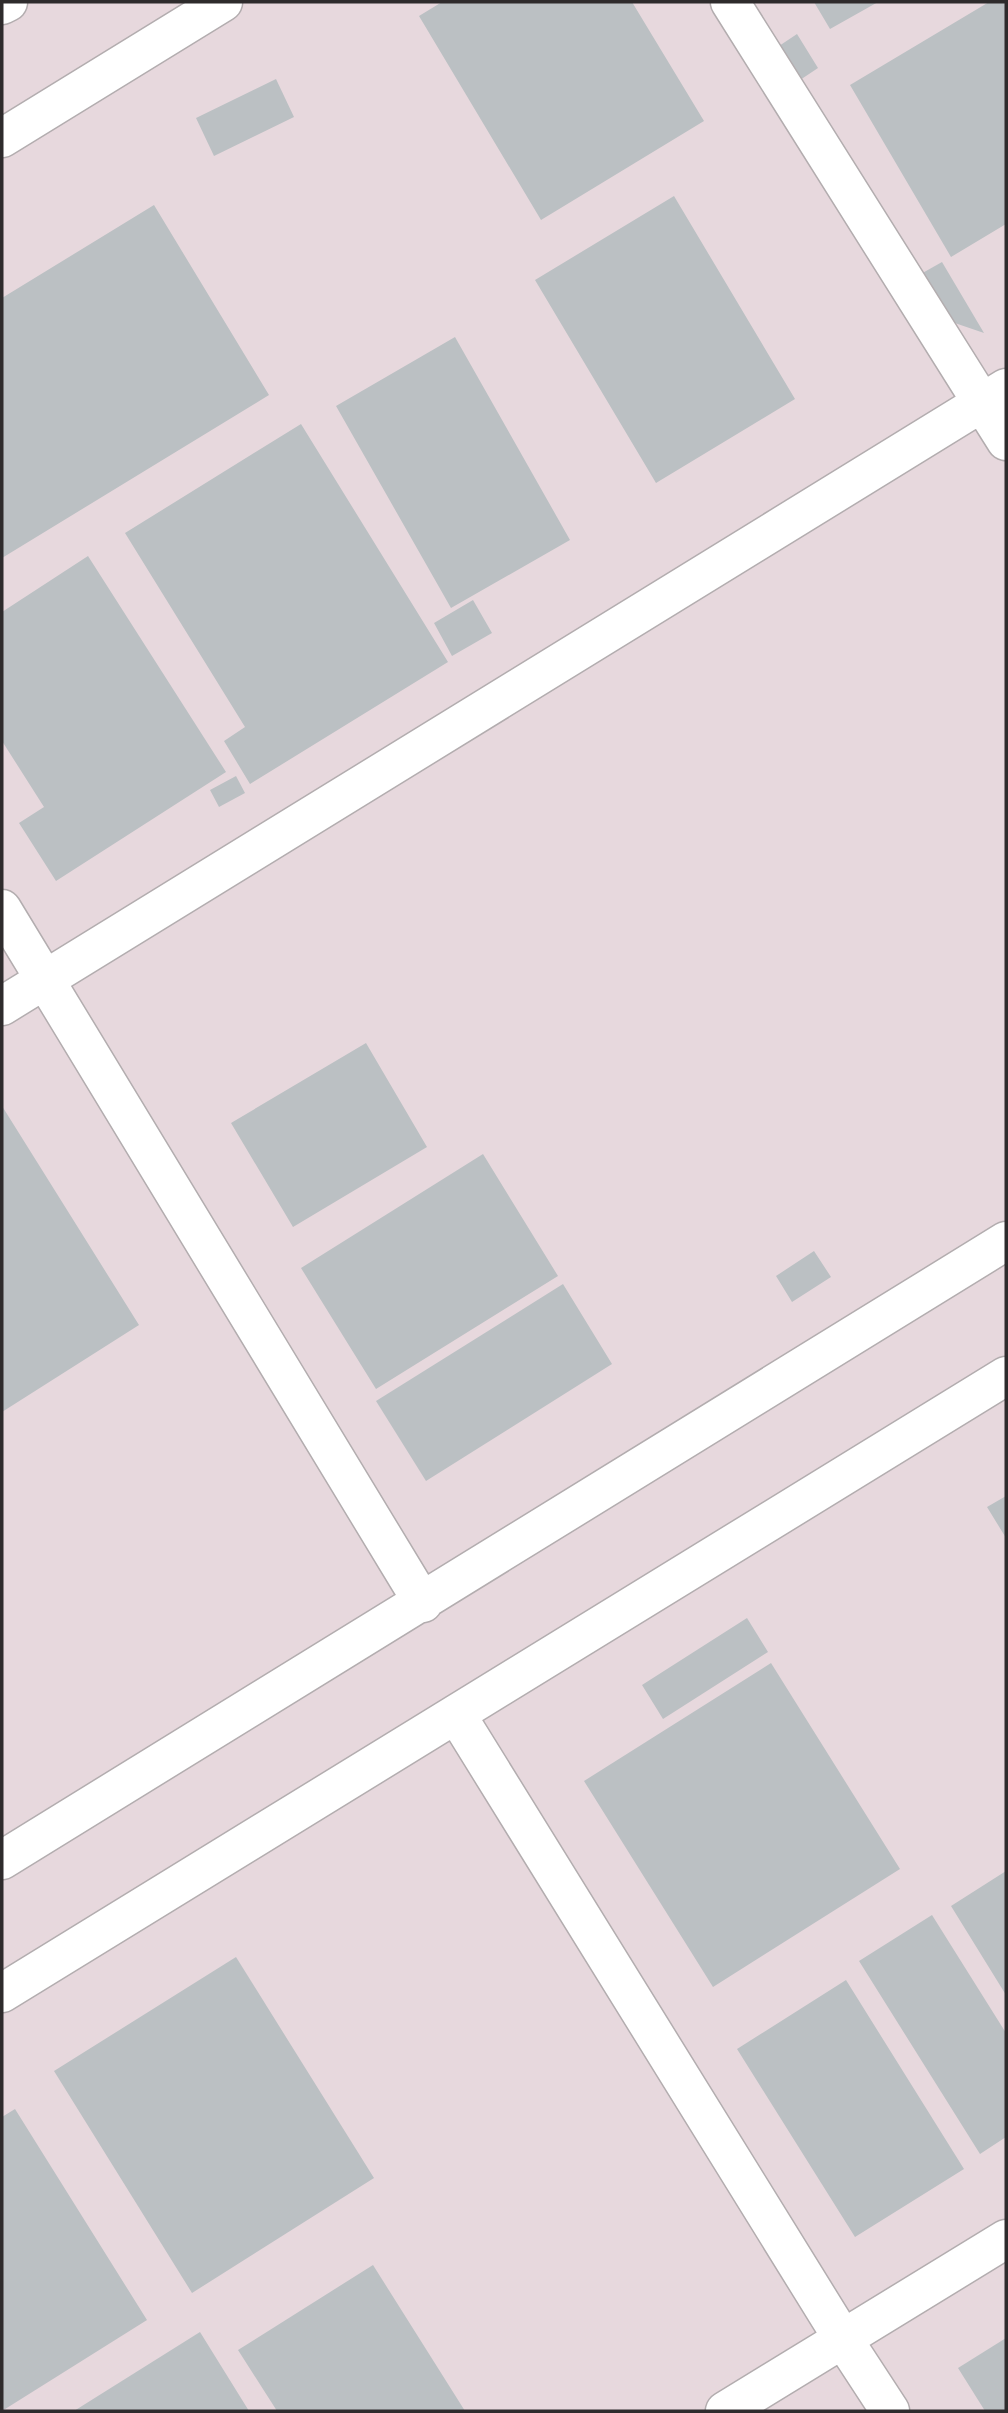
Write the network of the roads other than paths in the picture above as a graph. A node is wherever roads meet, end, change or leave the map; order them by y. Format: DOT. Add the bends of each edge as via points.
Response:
graph roads {
  1 [pos="8,2"];
  2 [pos="223,2"];
  3 [pos="730,2"];
  4 [pos="2,5"];
  5 [pos="2,138"];
  6 [pos="994,395"];
  7 [pos="1006,441"];
  8 [pos="2,909"];
  9 [pos="45,979"];
  10 [pos="2,1006"];
  11 [pos="1006,1241"];
  12 [pos="1006,1376"];
  13 [pos="423,1603"];
  14 [pos="456,1714"];
  15 [pos="2,1860"];
  16 [pos="2,1993"];
  17 [pos="1006,2239"];
  18 [pos="843,2339"];
  19 [pos="725,2411"];
  20 [pos="890,2411"];
  1 -- 4 [label="street"];
  2 -- 5 [label="street"];
  3 -- 6 [label="street"];
  6 -- 7 [label="street"];
  6 -- 9 [label="street"];
  8 -- 9 [label="street"];
  9 -- 10 [label="street"];
  9 -- 13 [label="street"];
  11 -- 13 [label="street"];
  12 -- 14 [label="street"];
  13 -- 15 [label="street"];
  14 -- 16 [label="street"];
  14 -- 18 [label="street"];
  17 -- 18 [label="street"];
  18 -- 19 [label="street"];
  18 -- 20 [label="street"];
}
